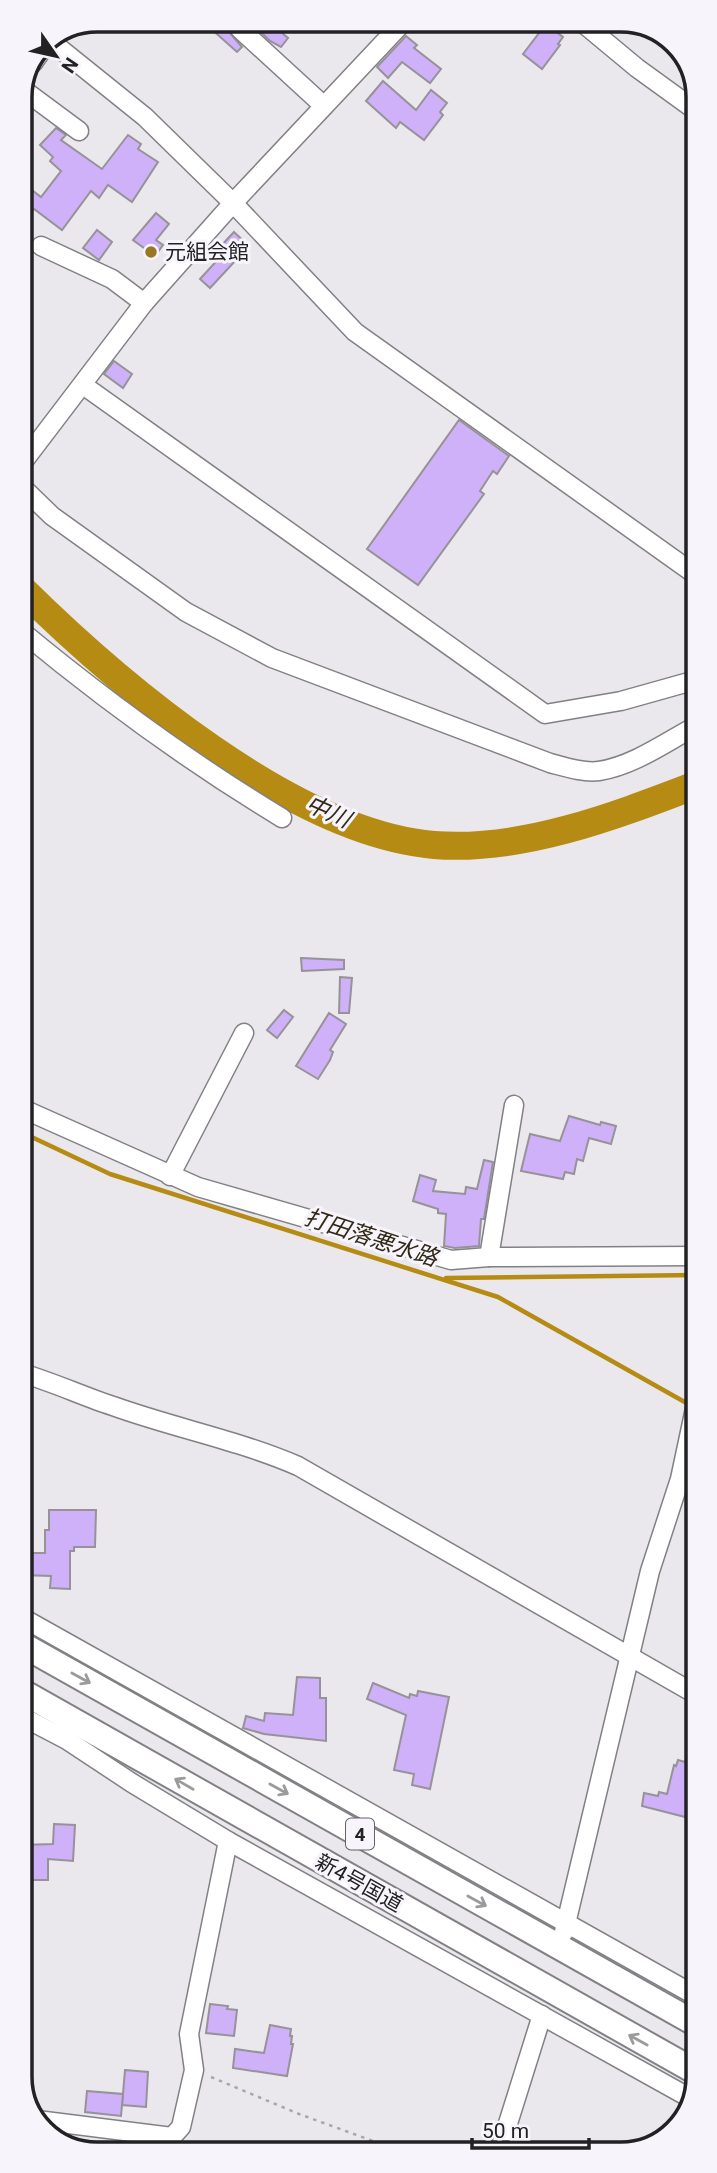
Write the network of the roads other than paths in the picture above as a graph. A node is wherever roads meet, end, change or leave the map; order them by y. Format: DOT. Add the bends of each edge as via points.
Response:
graph roads {
  1 [pos="243,32"];
  2 [pos="394,32"];
  3 [pos="593,32"];
  4 [pos="56,47"];
  5 [pos="32,96"];
  6 [pos="686,104"];
  7 [pos="324,106"];
  8 [pos="79,131"];
  9 [pos="233,203"];
  10 [pos="41,246"];
  11 [pos="144,303"];
  12 [pos="83,385"];
  13 [pos="32,451"];
  14 [pos="32,497"];
  15 [pos="686,568"];
  16 [pos="32,640"];
  17 [pos="686,683"];
  18 [pos="686,731"];
  19 [pos="282,818"];
  20 [pos="244,1033"];
  21 [pos="514,1105"];
  22 [pos="32,1113"];
  23 [pos="170,1176"];
  24 [pos="686,1256"];
  25 [pos="489,1257"];
  26 [pos="32,1376"];
  27 [pos="686,1451"];
  28 [pos="32,1623"];
  29 [pos="32,1650"];
  30 [pos="629,1656"];
  31 [pos="686,1689"];
  32 [pos="32,1701"];
  33 [pos="32,1718"];
  34 [pos="57,1723"];
  35 [pos="228,1841"];
  36 [pos="568,1923"];
  37 [pos="559,1947"];
  38 [pos="686,1990"];
  39 [pos="542,2015"];
  40 [pos="686,2018"];
  41 [pos="686,2066"];
  42 [pos="683,2094"];
  43 [pos="52,2123"];
  44 [pos="149,2141"];
  45 [pos="172,2141"];
  46 [pos="502,2142"];
  1 -- 7 [label="street"];
  2 -- 7 [label="street"];
  3 -- 6 [label="street"];
  4 -- 9 [label="street" via="145,117"];
  5 -- 8 [label="street"];
  7 -- 9 [label="street"];
  9 -- 11 [label="street"];
  9 -- 15 [label="street" via="355,332"];
  10 -- 11 [label="street" via="112,279"];
  11 -- 12 [label="street"];
  12 -- 13 [label="street"];
  12 -- 17 [label="street" via="545,714 621,701"];
  14 -- 18 [label="street" via="52,516 186,612 229,637 272,659 550,763 599,771 628,762"];
  16 -- 19 [label="street" via="200,766"];
  20 -- 23 [label="street"];
  21 -- 25 [label="street"];
  22 -- 23 [label="street"];
  23 -- 25 [label="street" via="451,1260"];
  24 -- 25 [label="street"];
  26 -- 30 [label="street" via="112,1406 262,1450 298,1466"];
  27 -- 30 [label="street"];
  28 -- 36 [label="street"];
  29 -- 37 [label="highway, 新4号国道 / 4, one-way"];
  30 -- 31 [label="street"];
  30 -- 36 [label="street"];
  32 -- 34 [label="highway, 新4号国道 / 4"];
  33 -- 34 [label="street"];
  34 -- 35 [label="street"];
  41 -- 34 [label="highway, 新4号国道 / 4, one-way"];
  35 -- 39 [label="street"];
  35 -- 45 [label="street" via="189,2034 194,2070 181,2127"];
  36 -- 37 [label="street"];
  36 -- 38 [label="street"];
  37 -- 40 [label="highway, 新4号国道 / 4"];
  39 -- 42 [label="street"];
  39 -- 46 [label="street"];
  43 -- 44 [label="street"];
}
